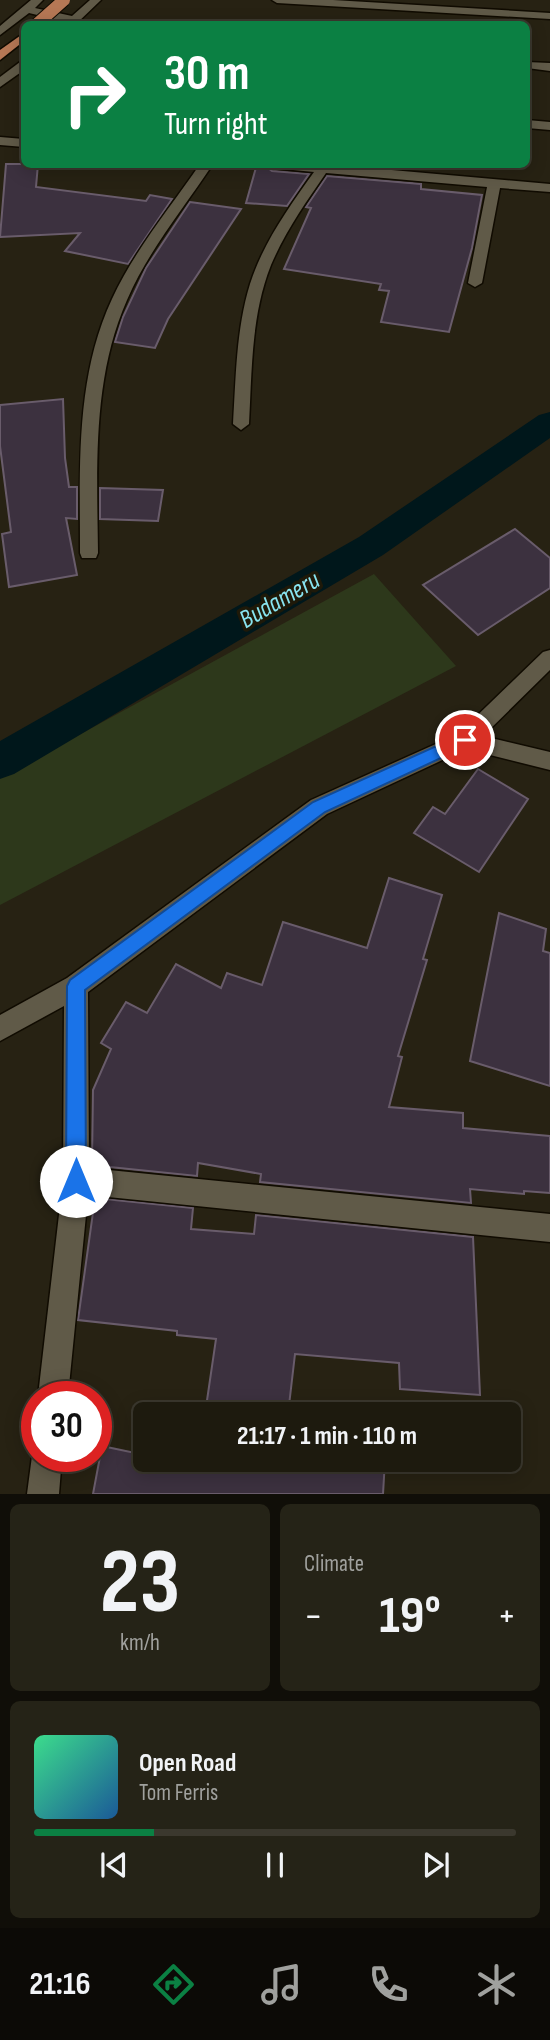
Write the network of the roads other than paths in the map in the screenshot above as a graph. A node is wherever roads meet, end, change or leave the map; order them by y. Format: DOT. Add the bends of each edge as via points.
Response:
graph roads {
  1 [pos="38,0"];
  2 [pos="64,0"];
  3 [pos="96,0"];
  4 [pos="277,0"];
  5 [pos="26,10"];
  6 [pos="550,16"];
  7 [pos="40,21"];
  8 [pos="68,21"];
  9 [pos="73,21"];
  10 [pos="0,32"];
  11 [pos="21,38"];
  12 [pos="0,56"];
  13 [pos="530,65"];
  14 [pos="21,67"];
  15 [pos="550,67"];
  16 [pos="0,83"];
  17 [pos="530,124"];
  18 [pos="550,126"];
  19 [pos="0,141"];
  20 [pos="21,143"];
  21 [pos="204,168"];
  22 [pos="312,168"];
  23 [pos="322,169"];
  24 [pos="494,183"];
  25 [pos="550,188"];
  26 [pos="475,283"];
  27 [pos="241,424"];
  28 [pos="89,553"];
  29 [pos="550,658"];
  30 [pos="465,740"];
  31 [pos="550,761"];
  32 [pos="76,986"];
  33 [pos="0,1029"];
  34 [pos="76,1181"];
  35 [pos="550,1228"];
  36 [pos="55,1381"];
  37 [pos="45,1472"];
  38 [pos="43,1494"];
  1 -- 5 [label="street"];
  2 -- 7 [label="main road, bridge"];
  3 -- 9 [label="street"];
  4 -- 6 [label="street"];
  5 -- 8 [label="street"];
  5 -- 10 [label="street"];
  11 -- 12 [label="main road"];
  13 -- 15 [label="street"];
  14 -- 16 [label="street"];
  17 -- 18 [label="street"];
  19 -- 20 [label="street"];
  21 -- 28 [label="street" via="120,298 102,343 92,402"];
  22 -- 23 [label="street"];
  23 -- 24 [label="street"];
  23 -- 27 [label="street" via="263,267 249,320"];
  24 -- 25 [label="street"];
  24 -- 26 [label="street"];
  29 -- 30 [label="street"];
  30 -- 31 [label="street"];
  30 -- 32 [label="street" via="319,807"];
  32 -- 33 [label="street"];
  32 -- 34 [label="street"];
  34 -- 35 [label="street"];
  34 -- 36 [label="street"];
  37 -- 38 [label="street"];
}
